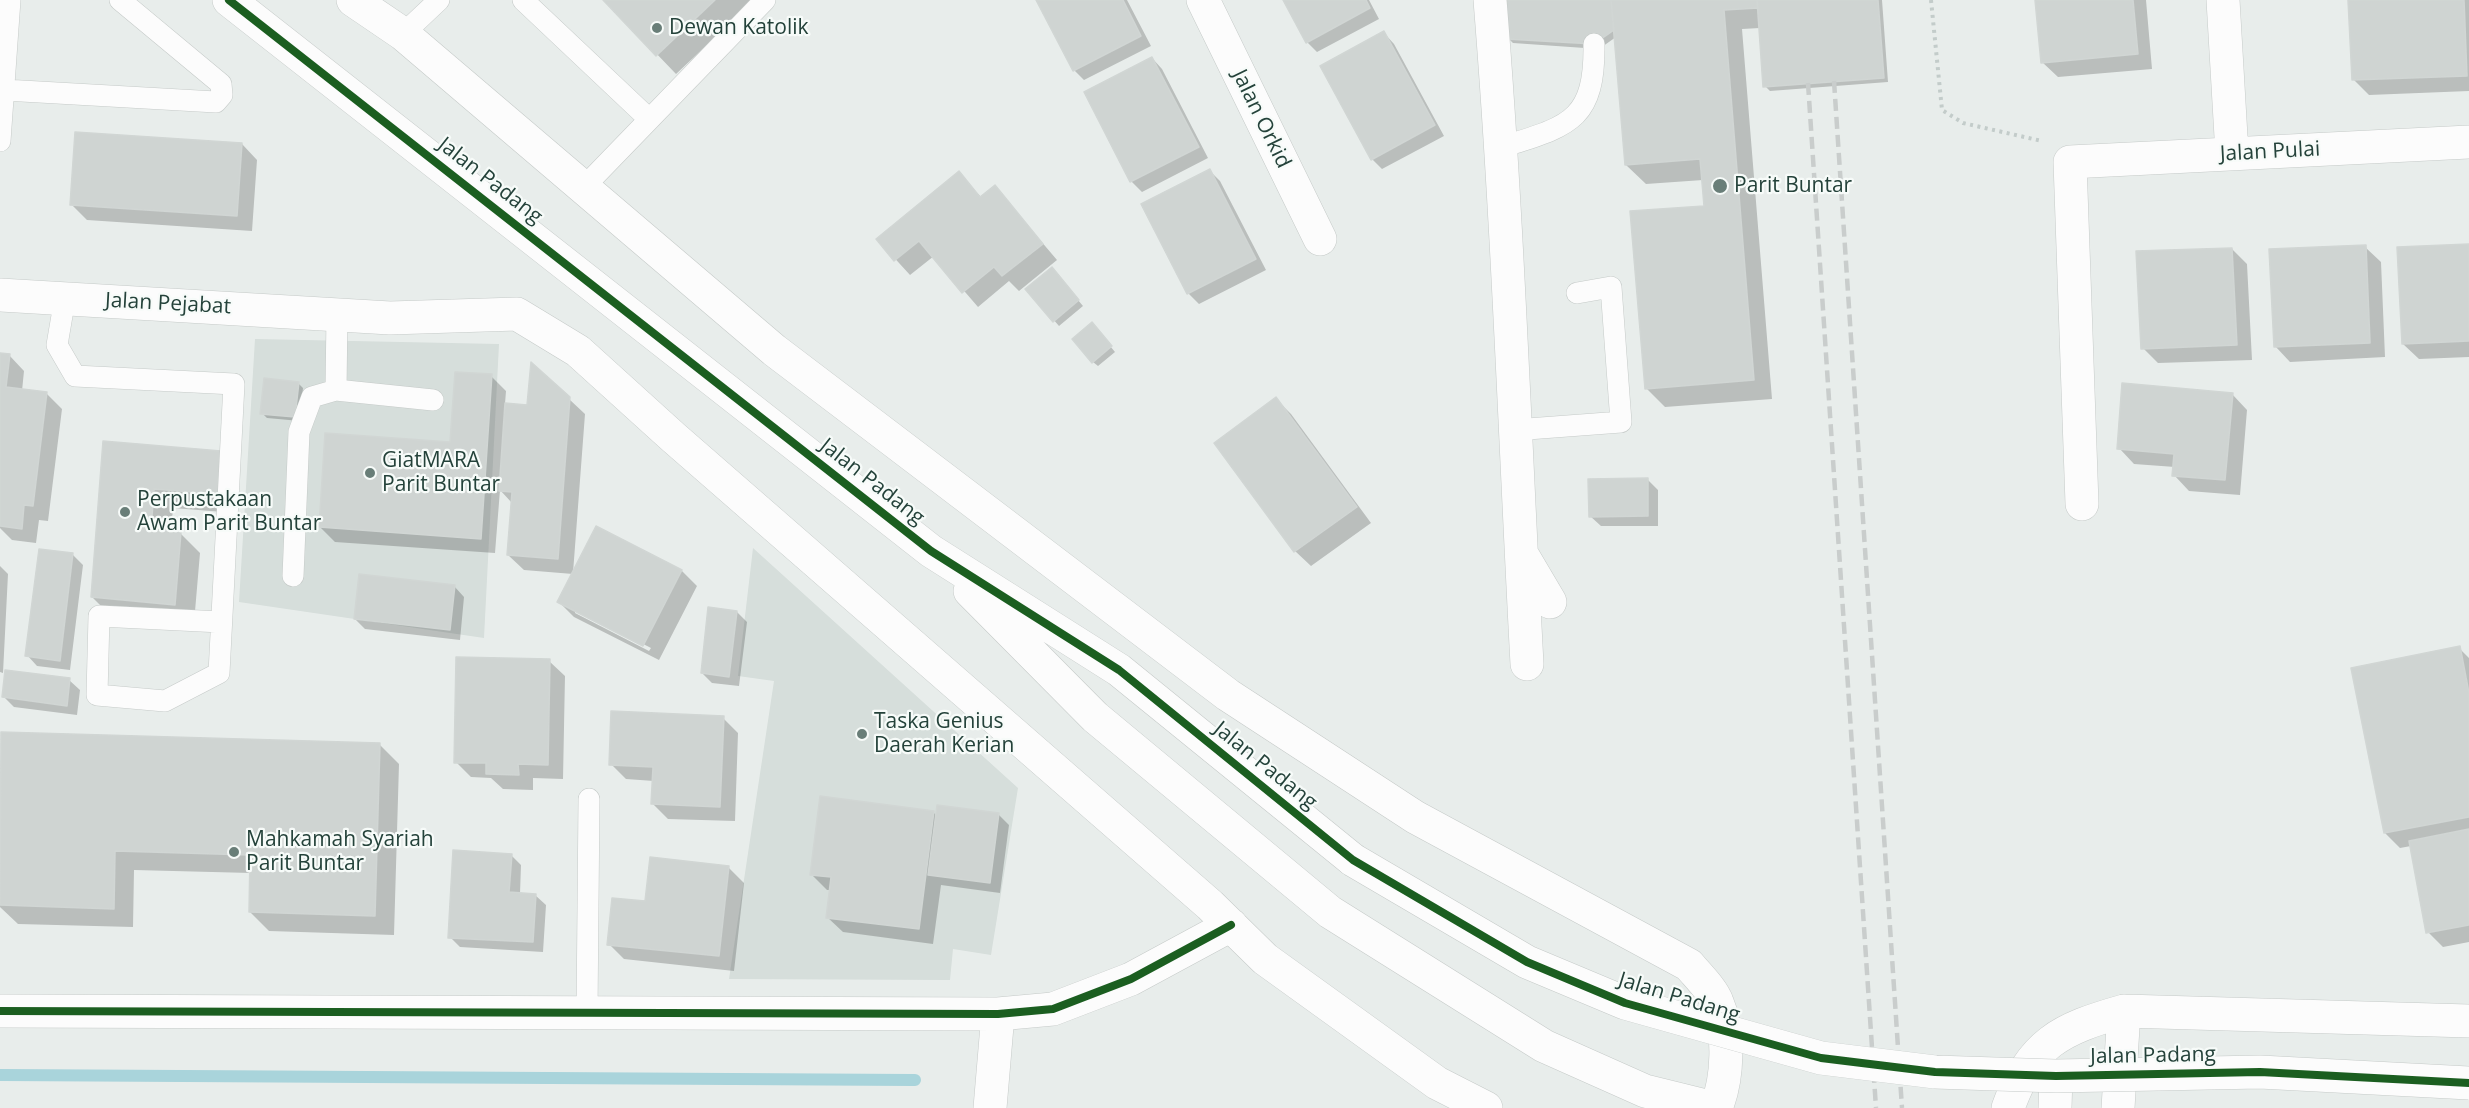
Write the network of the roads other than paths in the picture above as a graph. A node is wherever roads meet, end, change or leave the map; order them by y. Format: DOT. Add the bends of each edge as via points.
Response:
graph roads {
  1 [pos="10,0"];
  2 [pos="120,0"];
  3 [pos="229,0"];
  4 [pos="353,0"];
  5 [pos="439,0"];
  6 [pos="523,0"];
  7 [pos="765,0"];
  8 [pos="1203,0"];
  9 [pos="1490,0"];
  10 [pos="2223,0"];
  11 [pos="403,34"];
  12 [pos="1594,44"];
  13 [pos="4,90"];
  14 [pos="648,118"];
  15 [pos="0,141"];
  16 [pos="2469,142"];
  17 [pos="1502,147"];
  18 [pos="2232,154"];
  19 [pos="582,188"];
  20 [pos="1320,239"];
  21 [pos="1577,293"];
  22 [pos="0,295"];
  23 [pos="65,298"];
  24 [pos="337,314"];
  25 [pos="336,390"];
  26 [pos="433,400"];
  27 [pos="1514,430"];
  28 [pos="2082,504"];
  29 [pos="1519,549"];
  30 [pos="931,551"];
  31 [pos="293,576"];
  32 [pos="1550,602"];
  33 [pos="221,622"];
  34 [pos="1527,664"];
  35 [pos="589,800"];
  36 [pos="1231,925"];
  37 [pos="0,1011"];
  38 [pos="2124,1011"];
  39 [pos="587,1013"];
  40 [pos="998,1014"];
  41 [pos="2469,1021"];
  42 [pos="2056,1076"];
  43 [pos="2469,1083"];
  44 [pos="990,1108"];
  45 [pos="1486,1108"];
  46 [pos="1715,1108"];
  47 [pos="2008,1108"];
  48 [pos="2055,1108"];
  49 [pos="2118,1108"];
  1 -- 13 [label="lane"];
  2 -- 13 [label="lane" via="220,84 222,95 216,102"];
  3 -- 30 [label="street, Jalan Padang"];
  4 -- 11 [label="street"];
  5 -- 11 [label="lane"];
  6 -- 14 [label="lane"];
  7 -- 14 [label="lane"];
  8 -- 20 [label="street, Jalan Orkid"];
  9 -- 17 [label="street"];
  10 -- 18 [label="street"];
  11 -- 19 [label="street"];
  12 -- 17 [label="lane" via="1594,74 1587,101 1574,118 1552,131"];
  13 -- 15 [label="lane"];
  14 -- 19 [label="lane"];
  16 -- 18 [label="street, Jalan Pulai"];
  17 -- 27 [label="street"];
  18 -- 28 [label="street, Jalan Pulai" via="2070,162"];
  19 -- 46 [label="street" via="774,350 1228,695 1415,817 1689,965 1717,1002 1726,1047 1722,1093"];
  21 -- 27 [label="lane" via="1611,287 1621,422"];
  22 -- 23 [label="street, Jalan Pejabat"];
  23 -- 24 [label="street, Jalan Pejabat"];
  23 -- 33 [label="lane" via="57,345 75,376 234,384"];
  24 -- 25 [label="lane"];
  24 -- 36 [label="street, Jalan Pejabat" via="390,318 517,314 578,351"];
  25 -- 26 [label="lane"];
  25 -- 31 [label="lane" via="312,397 299,432"];
  27 -- 29 [label="street"];
  29 -- 32 [label="street"];
  29 -- 34 [label="street"];
  30 -- 42 [label="street, Jalan Padang, bridge" via="1119,670 1353,860 1527,962 1625,1003 1821,1058 1935,1072"];
  30 -- 46 [label="street, Jalan Padang" via="1095,717 1330,912 1544,1046 1645,1091"];
  33 -- 33 [label="lane" via="219,673 165,701 97,695 99,616"];
  35 -- 39 [label="lane"];
  36 -- 40 [label="street" via="1131,979 1053,1009"];
  36 -- 45 [label="street" via="1265,959 1437,1083"];
  37 -- 39 [label="street"];
  38 -- 41 [label="street"];
  38 -- 47 [label="street" via="2088,1021 2032,1057"];
  38 -- 49 [label="street"];
  39 -- 40 [label="street"];
  40 -- 44 [label="street"];
  42 -- 43 [label="street, Jalan Padang, bridge" via="2260,1072"];
  42 -- 48 [label="street"];
}
